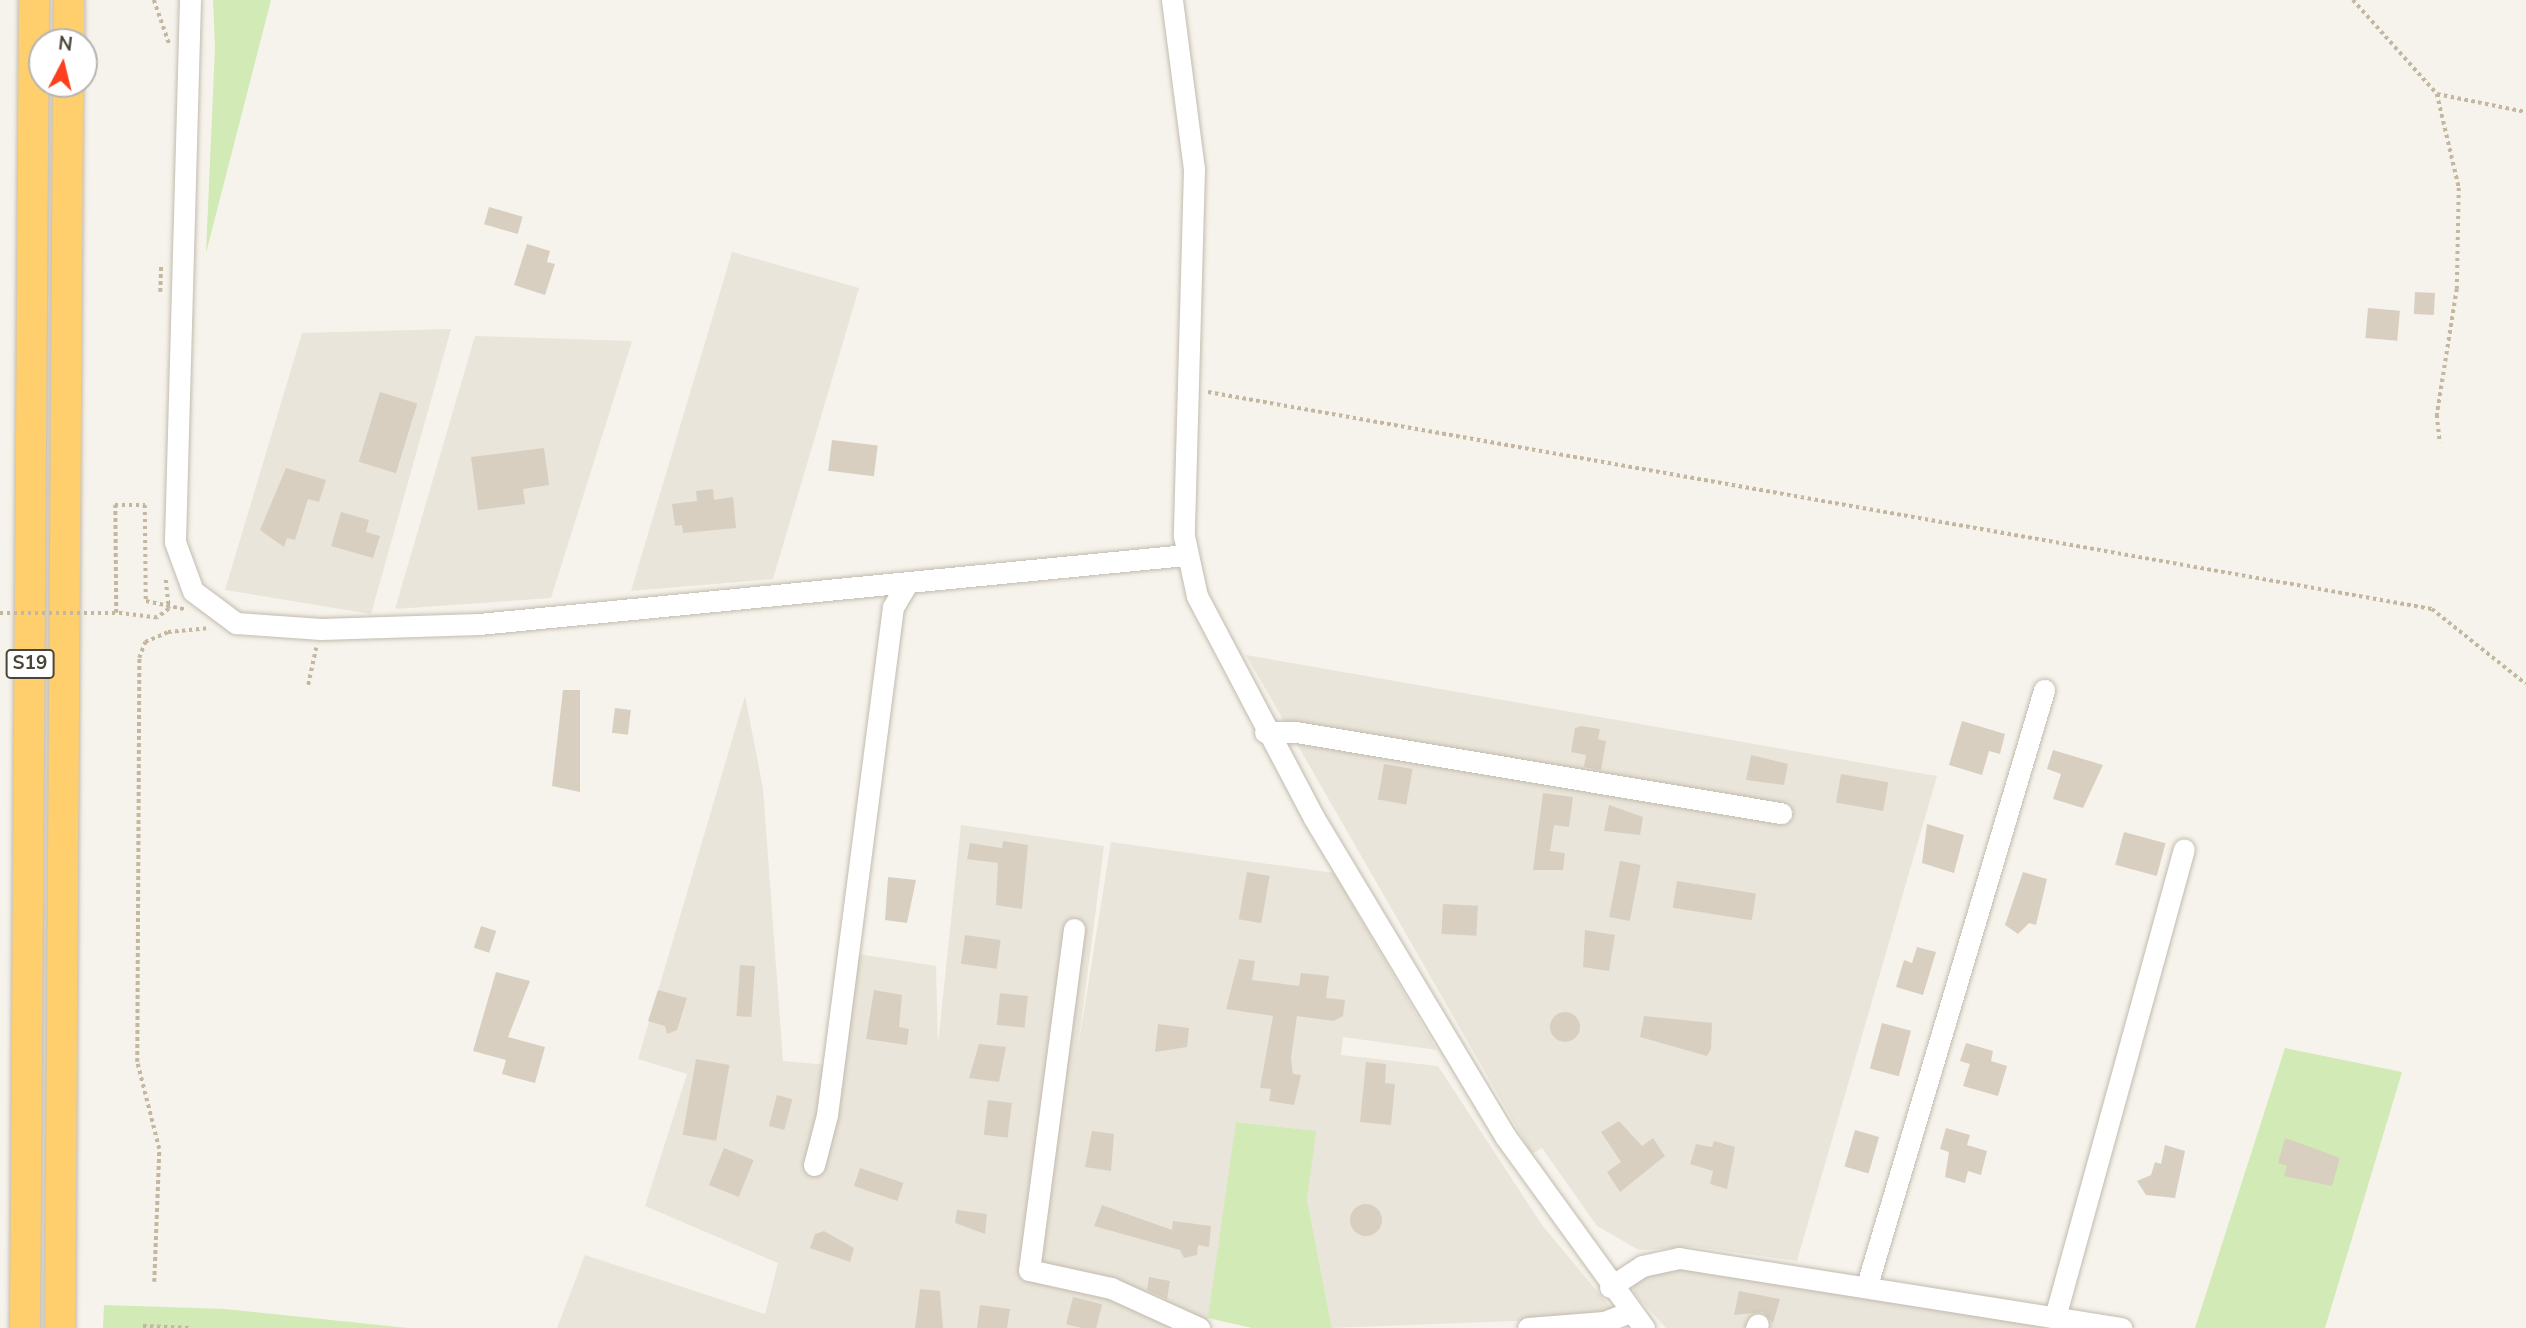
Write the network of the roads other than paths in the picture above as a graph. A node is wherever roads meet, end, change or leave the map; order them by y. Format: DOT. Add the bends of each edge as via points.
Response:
graph roads {
  1 [pos="34,0"];
  2 [pos="69,0"];
  3 [pos="190,0"];
  4 [pos="1172,0"];
  5 [pos="69,28"];
  6 [pos="68,98"];
  7 [pos="1185,555"];
  8 [pos="907,584"];
  9 [pos="2044,690"];
  10 [pos="1265,732"];
  11 [pos="1782,813"];
  12 [pos="2184,849"];
  13 [pos="1074,929"];
  14 [pos="814,1165"];
  15 [pos="1867,1285"];
  16 [pos="1610,1287"];
  17 [pos="2055,1317"];
  18 [pos="1637,1320"];
  19 [pos="25,1328"];
  20 [pos="60,1328"];
  21 [pos="1199,1328"];
  22 [pos="1528,1328"];
  23 [pos="2122,1328"];
  1 -- 19 [label="highway, S19"];
  2 -- 5 [label="highway"];
  3 -- 8 [label="street" via="175,542 192,591 236,623 321,629 479,624"];
  4 -- 7 [label="street" via="1194,169"];
  6 -- 20 [label="highway, S19"];
  7 -- 8 [label="street"];
  7 -- 10 [label="street" via="1216,640"];
  8 -- 14 [label="street" via="893,607 827,1115"];
  9 -- 15 [label="street"];
  10 -- 11 [label="street" via="1296,732"];
  10 -- 16 [label="street" via="1527,1173"];
  12 -- 17 [label="street"];
  13 -- 21 [label="street" via="1030,1270 1111,1288"];
  15 -- 16 [label="street" via="1679,1258 1642,1266"];
  15 -- 17 [label="street"];
  16 -- 18 [label="street"];
  17 -- 23 [label="street"];
  18 -- 22 [label="street"];
}
